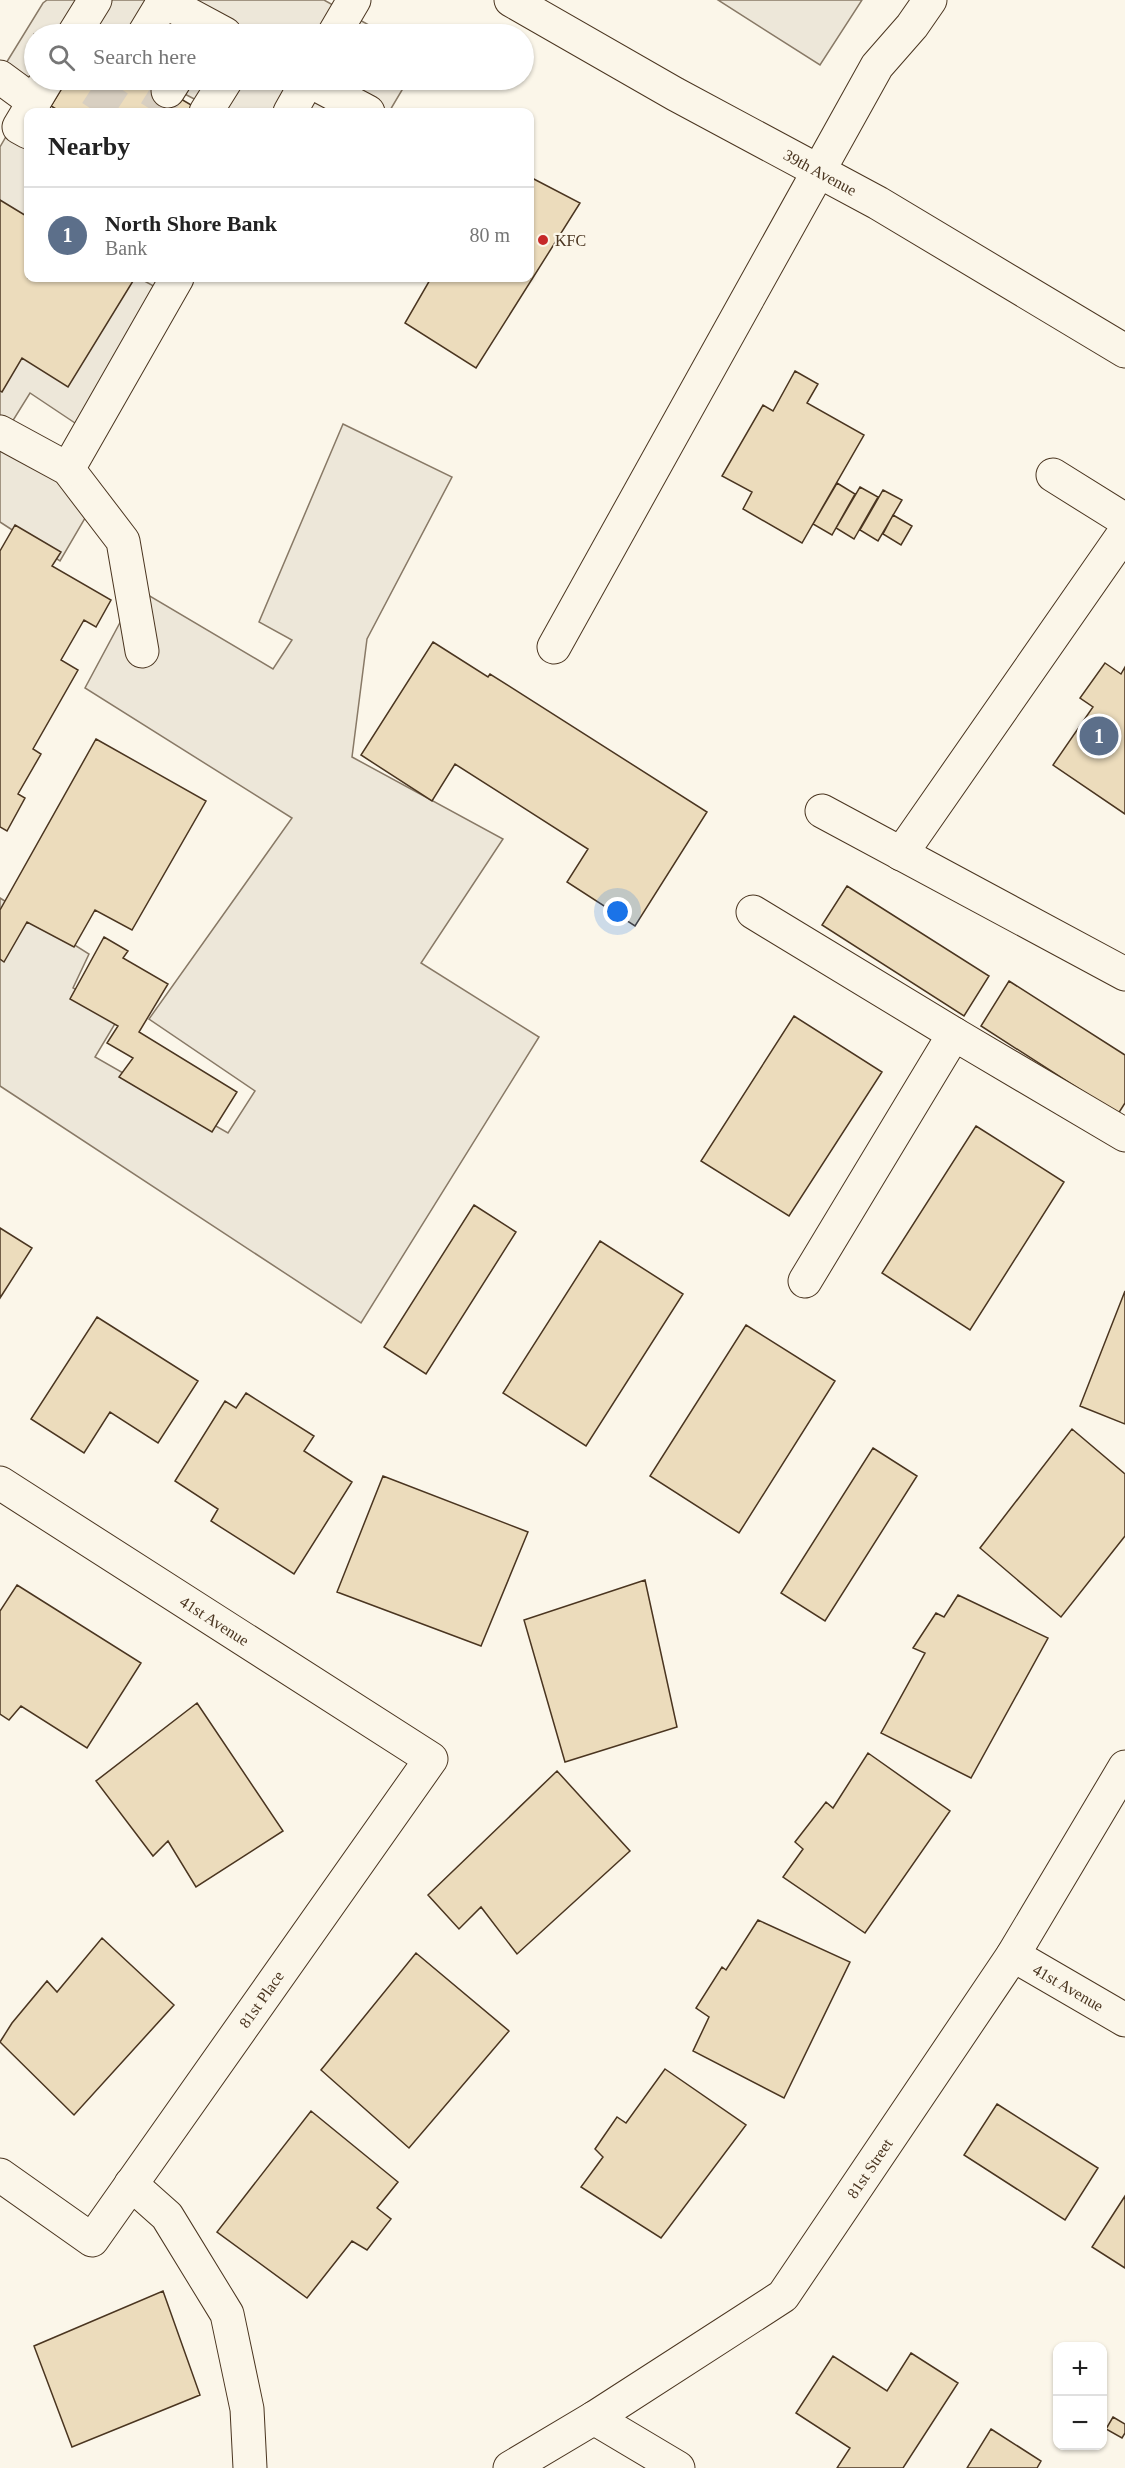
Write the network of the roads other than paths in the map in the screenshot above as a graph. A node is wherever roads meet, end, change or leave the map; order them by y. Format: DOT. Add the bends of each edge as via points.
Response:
graph roads {
  1 [pos="94,0"];
  2 [pos="354,0"];
  3 [pos="511,0"];
  4 [pos="930,0"];
  5 [pos="163,1"];
  6 [pos="80,24"];
  7 [pos="150,24"];
  8 [pos="200,24"];
  9 [pos="340,24"];
  10 [pos="0,77"];
  11 [pos="220,90"];
  12 [pos="302,90"];
  13 [pos="327,90"];
  14 [pos="208,108"];
  15 [pos="292,108"];
  16 [pos="360,108"];
  17 [pos="24,110"];
  18 [pos="819,172"];
  19 [pos="175,282"];
  20 [pos="1125,351"];
  21 [pos="0,432"];
  22 [pos="68,469"];
  23 [pos="1053,475"];
  24 [pos="1125,520"];
  25 [pos="1125,532"];
  26 [pos="555,647"];
  27 [pos="142,651"];
  28 [pos="822,811"];
  29 [pos="901,854"];
  30 [pos="753,912"];
  31 [pos="1125,974"];
  32 [pos="954,1034"];
  33 [pos="1125,1135"];
  34 [pos="805,1281"];
  35 [pos="0,1483"];
  36 [pos="430,1759"];
  37 [pos="1125,1767"];
  38 [pos="1013,1955"];
  39 [pos="1125,2020"];
  40 [pos="0,2175"];
  41 [pos="131,2184"];
  42 [pos="594,2418"];
  43 [pos="250,2468"];
  44 [pos="510,2468"];
  45 [pos="678,2468"];
  1 -- 6 [label="street"];
  2 -- 9 [label="street"];
  3 -- 18 [label="street, 39th Avenue"];
  4 -- 18 [label="street" via="877,66"];
  5 -- 7 [label="street"];
  5 -- 8 [label="street"];
  10 -- 17 [label="street"];
  11 -- 14 [label="street"];
  12 -- 15 [label="street"];
  13 -- 16 [label="street"];
  18 -- 20 [label="street, 39th Avenue" via="878,203"];
  18 -- 26 [label="street"];
  19 -- 22 [label="street"];
  21 -- 22 [label="street"];
  22 -- 27 [label="street" via="123,541"];
  23 -- 24 [label="street"];
  25 -- 29 [label="street"];
  28 -- 29 [label="street"];
  29 -- 31 [label="street"];
  30 -- 32 [label="street"];
  32 -- 33 [label="street"];
  32 -- 34 [label="street"];
  35 -- 36 [label="street, 41st Avenue"];
  36 -- 41 [label="street, 81st Place"];
  37 -- 38 [label="street, 81st Street"];
  38 -- 39 [label="street, 41st Avenue"];
  38 -- 42 [label="street, 81st Street" via="783,2296"];
  40 -- 41 [label="street, 81st Place" via="92,2240"];
  41 -- 43 [label="street" via="166,2216 227,2314 248,2409"];
  42 -- 44 [label="street, 81st Street"];
  42 -- 45 [label="street"];
}
